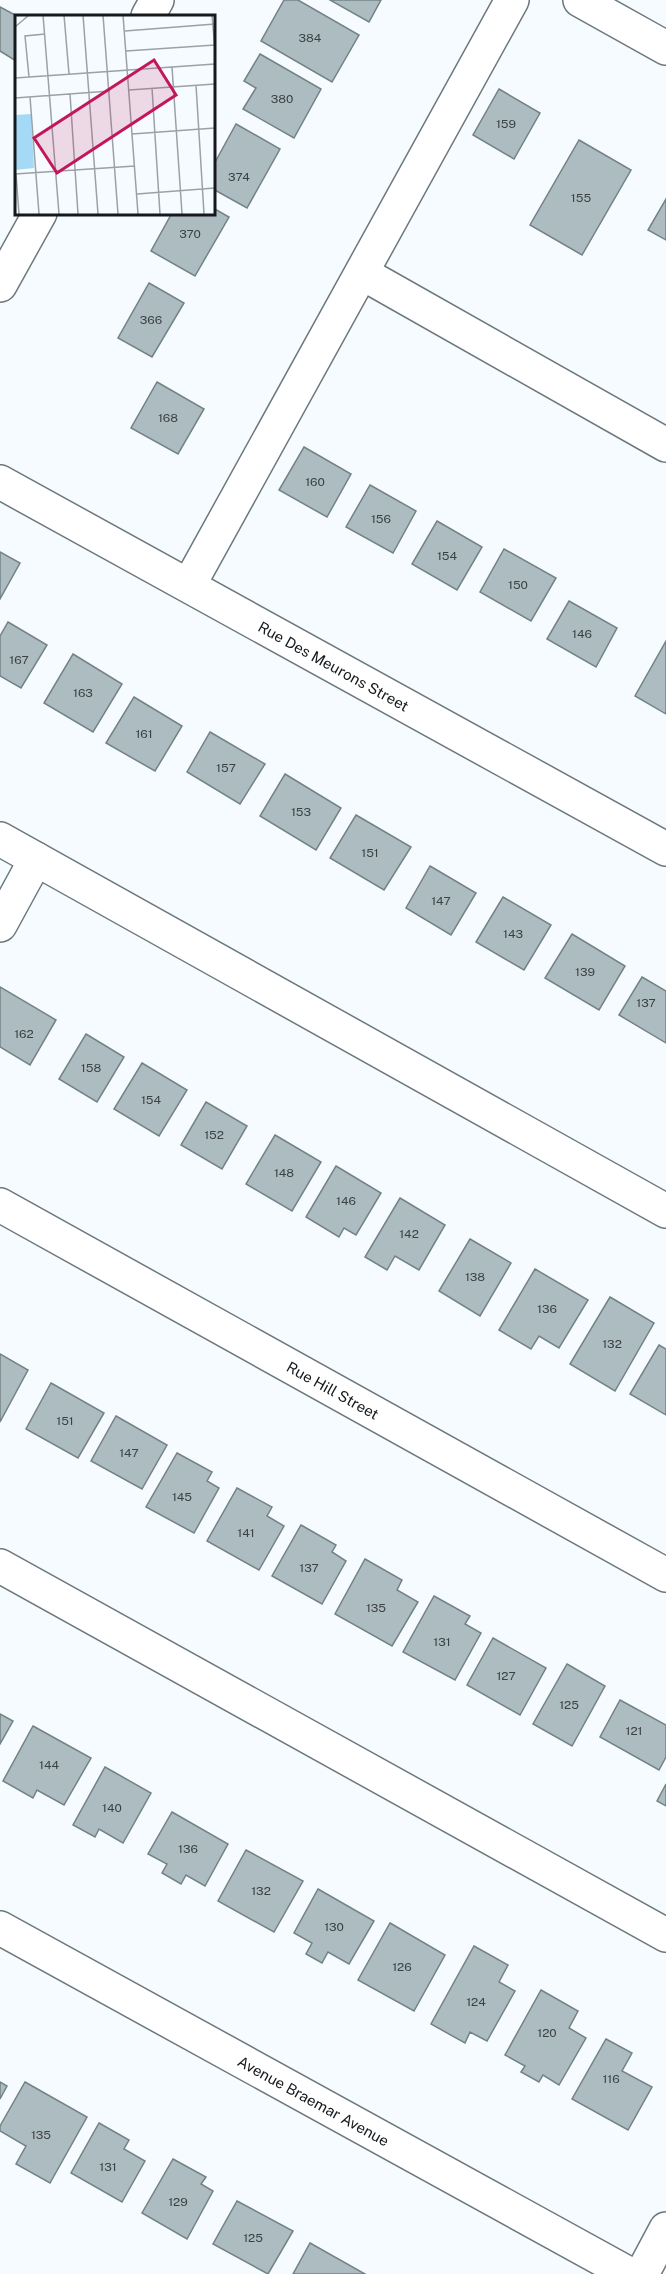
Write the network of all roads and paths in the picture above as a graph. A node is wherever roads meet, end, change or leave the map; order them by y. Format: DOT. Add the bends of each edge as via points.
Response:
graph roads {
  1 [pos="157,0"];
  2 [pos="512,0"];
  3 [pos="580,0"];
  4 [pos="149,15"];
  5 [pos="666,48"];
  6 [pos="39,214"];
  7 [pos="362,273"];
  8 [pos="0,285"];
  9 [pos="666,445"];
  10 [pos="0,482"];
  11 [pos="189,585"];
  12 [pos="0,839"];
  13 [pos="666,849"];
  14 [pos="36,859"];
  15 [pos="0,925"];
  16 [pos="0,1205"];
  17 [pos="666,1211"];
  18 [pos="0,1566"];
  19 [pos="666,1575"];
  20 [pos="0,1928"];
  21 [pos="666,1935"];
  22 [pos="666,2229"];
  23 [pos="629,2274"];
  24 [pos="642,2274"];
  1 -- 4 [label="street"];
  2 -- 7 [label="street"];
  3 -- 5 [label="street"];
  6 -- 8 [label="street"];
  7 -- 9 [label="street"];
  7 -- 11 [label="street"];
  10 -- 11 [label="street, Rue Des Meurons Street"];
  11 -- 13 [label="street, Rue Des Meurons Street"];
  12 -- 14 [label="street"];
  14 -- 15 [label="street"];
  14 -- 17 [label="street"];
  16 -- 19 [label="street, Rue Hill Street"];
  18 -- 21 [label="street"];
  20 -- 23 [label="street, Avenue Braemar Avenue"];
  22 -- 24 [label="street"];
}
